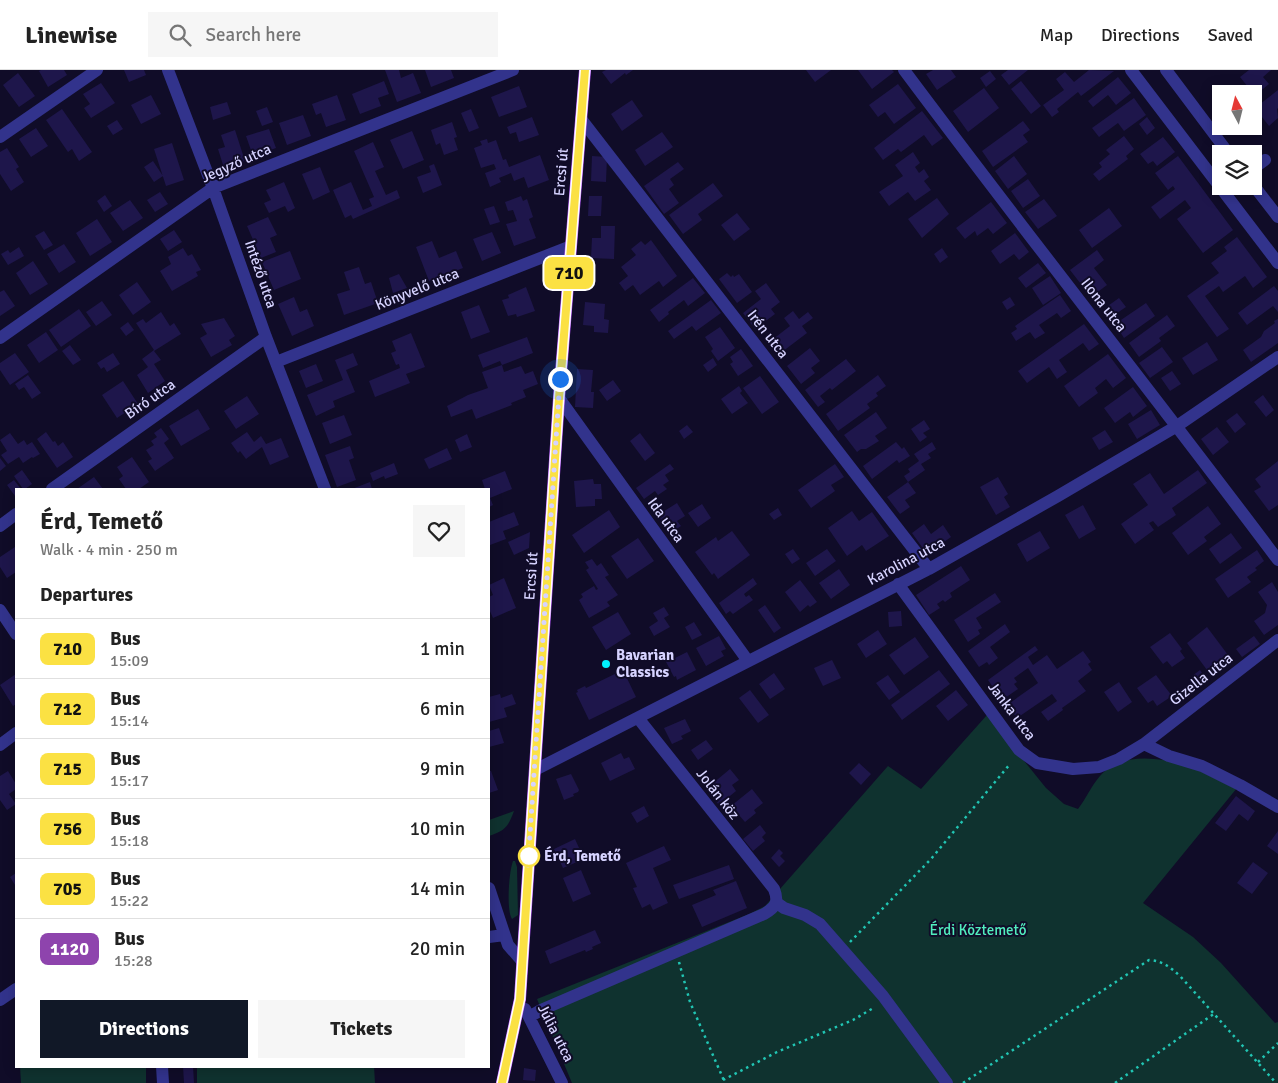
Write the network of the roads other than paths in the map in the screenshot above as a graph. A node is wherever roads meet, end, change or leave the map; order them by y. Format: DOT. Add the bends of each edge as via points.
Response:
graph roads {
  1 [pos="97,70"];
  2 [pos="168,70"];
  3 [pos="513,70"];
  4 [pos="585,70"];
  5 [pos="904,70"];
  6 [pos="1131,70"];
  7 [pos="1166,70"];
  8 [pos="581,119"];
  9 [pos="0,137"];
  10 [pos="1222,145"];
  11 [pos="1265,160"];
  12 [pos="1262,162"];
  13 [pos="1212,171"];
  14 [pos="213,188"];
  15 [pos="1231,195"];
  16 [pos="1261,195"];
  17 [pos="1278,217"];
  18 [pos="571,246"];
  19 [pos="1278,263"];
  20 [pos="266,337"];
  21 [pos="0,338"];
  22 [pos="1278,357"];
  23 [pos="276,362"];
  24 [pos="559,398"];
  25 [pos="1177,426"];
  26 [pos="53,488"];
  27 [pos="325,488"];
  28 [pos="15,515"];
  29 [pos="0,526"];
  30 [pos="1278,560"];
  31 [pos="928,569"];
  32 [pos="898,584"];
  33 [pos="0,610"];
  34 [pos="15,632"];
  35 [pos="1278,640"];
  36 [pos="748,661"];
  37 [pos="638,718"];
  38 [pos="15,734"];
  39 [pos="1144,744"];
  40 [pos="0,745"];
  41 [pos="535,770"];
  42 [pos="1278,807"];
  43 [pos="490,891"];
  44 [pos="777,903"];
  45 [pos="504,935"];
  46 [pos="490,937"];
  47 [pos="522,961"];
  48 [pos="15,990"];
  49 [pos="520,999"];
  50 [pos="0,1000"];
  51 [pos="529,1017"];
  52 [pos="162,1068"];
  53 [pos="162,1083"];
  54 [pos="502,1083"];
  55 [pos="562,1083"];
  56 [pos="947,1083"];
  1 -- 9 [label="street"];
  2 -- 14 [label="street, Intéző utca"];
  3 -- 14 [label="street, Jegyző utca"];
  4 -- 8 [label="main road, Ercsi út"];
  5 -- 25 [label="street, Ilona utca"];
  6 -- 13 [label="street"];
  7 -- 10 [label="street"];
  8 -- 18 [label="main road, Ercsi út"];
  8 -- 31 [label="street, Irén utca"];
  11 -- 12 [label="street"];
  14 -- 20 [label="street, Intéző utca"];
  14 -- 21 [label="street, Jegyző utca"];
  15 -- 19 [label="street"];
  16 -- 17 [label="street"];
  18 -- 23 [label="street, Könyvelő utca"];
  18 -- 24 [label="main road, Ercsi út"];
  20 -- 23 [label="street, Intéző utca"];
  20 -- 26 [label="street, Bíró utca"];
  22 -- 25 [label="street, Karolina utca"];
  23 -- 27 [label="street, Intéző utca"];
  24 -- 36 [label="street, Ida utca"];
  24 -- 41 [label="main road, Ercsi út"];
  25 -- 30 [label="street, Ilona utca"];
  25 -- 31 [label="street, Karolina utca"];
  28 -- 29 [label="street"];
  31 -- 32 [label="street, Karolina utca"];
  32 -- 36 [label="street, Karolina utca"];
  32 -- 39 [label="street, Janka utca" via="1019,750 1037,762 1073,769 1100,767"];
  33 -- 34 [label="street"];
  35 -- 39 [label="street, Gizella utca"];
  36 -- 37 [label="street, Karolina utca"];
  37 -- 41 [label="street, Karolina utca"];
  37 -- 44 [label="street, Jolán köz" via="774,889"];
  38 -- 40 [label="street"];
  39 -- 42 [label="street" via="1202,766"];
  41 -- 47 [label="main road, Ercsi út"];
  43 -- 45 [label="street"];
  44 -- 51 [label="street" via="764,914"];
  44 -- 56 [label="street" via="820,924 883,996"];
  45 -- 46 [label="street"];
  45 -- 47 [label="street"];
  47 -- 49 [label="main road, Ercsi út"];
  48 -- 50 [label="street"];
  49 -- 51 [label="street, Júlia utca"];
  49 -- 54 [label="main road, Ercsi út"];
  51 -- 55 [label="street, Júlia utca"];
  52 -- 53 [label="street"];
}
